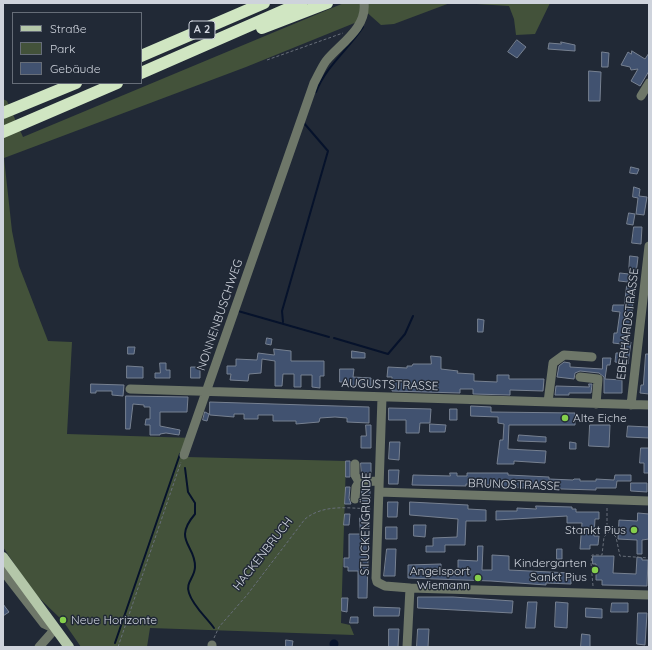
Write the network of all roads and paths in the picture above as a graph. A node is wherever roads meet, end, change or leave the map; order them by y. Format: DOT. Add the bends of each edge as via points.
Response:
graph roads {
  1 [pos="245,3"];
  2 [pos="264,3"];
  3 [pos="301,3"];
  4 [pos="327,3"];
  5 [pos="364,3"];
  6 [pos="355,30"];
  7 [pos="228,35"];
  8 [pos="142,49"];
  9 [pos="142,56"];
  10 [pos="267,60"];
  11 [pos="142,73"];
  12 [pos="649,82"];
  13 [pos="74,84"];
  14 [pos="115,84"];
  15 [pos="641,96"];
  16 [pos="3,113"];
  17 [pos="3,132"];
  18 [pos="649,246"];
  19 [pos="592,357"];
  20 [pos="580,378"];
  21 [pos="130,389"];
  22 [pos="206,391"];
  23 [pos="382,397"];
  24 [pos="548,402"];
  25 [pos="596,404"];
  26 [pos="631,405"];
  27 [pos="649,405"];
  28 [pos="184,455"];
  29 [pos="355,464"];
  30 [pos="379,481"];
  31 [pos="359,482"];
  32 [pos="379,492"];
  33 [pos="355,500"];
  34 [pos="607,500"];
  35 [pos="649,501"];
  36 [pos="378,509"];
  37 [pos="609,531"];
  38 [pos="3,557"];
  39 [pos="649,558"];
  40 [pos="3,571"];
  41 [pos="410,588"];
  42 [pos="593,592"];
  43 [pos="649,595"];
  44 [pos="55,629"];
  45 [pos="212,646"];
  46 [pos="39,647"];
  47 [pos="69,647"];
  48 [pos="118,647"];
  49 [pos="407,647"];
  1 -- 8 [label="highway"];
  2 -- 9 [label="highway, A 2"];
  3 -- 7 [label="highway, A 2"];
  4 -- 7 [label="highway" via="246,34"];
  5 -- 6 [label="street, NONNENBUSCHWEG" via="365,10"];
  6 -- 10 [label="path"];
  6 -- 22 [label="street, NONNENBUSCHWEG" via="326,62 314,83"];
  7 -- 11 [label="highway, A 2"];
  12 -- 15 [label="street"];
  13 -- 16 [label="highway"];
  14 -- 17 [label="highway"];
  18 -- 26 [label="street, EBERHARDSTRASSE"];
  19 -- 24 [label="street" via="564,355 552,363"];
  20 -- 25 [label="street" via="598,379"];
  21 -- 22 [label="street, AUGUSTSTRASSE"];
  22 -- 23 [label="street, AUGUSTSTRASSE"];
  22 -- 28 [label="street, NONNENBUSCHWEG"];
  23 -- 24 [label="street, AUGUSTSTRASSE"];
  23 -- 30 [label="street, STUCKENGRÜNDE"];
  24 -- 25 [label="street, AUGUSTSTRASSE"];
  25 -- 26 [label="street, AUGUSTSTRASSE"];
  26 -- 27 [label="street, AUGUSTSTRASSE"];
  28 -- 48 [label="path"];
  29 -- 31 [label="street" via="355,475"];
  30 -- 31 [label="street"];
  30 -- 32 [label="street, STUCKENGRÜNDE"];
  31 -- 33 [label="street"];
  32 -- 34 [label="street, BRUNOSTRASSE"];
  32 -- 36 [label="street, STUCKENGRÜNDE"];
  34 -- 35 [label="street, BRUNOSTRASSE"];
  34 -- 37 [label="path"];
  36 -- 41 [label="street, STUCKENGRÜNDE" via="378,582 385,586"];
  36 -- 45 [label="path, HACKENBRUCH" via="331,508 316,512 305,519 219,627"];
  37 -- 39 [label="path" via="616,537 620,556"];
  37 -- 42 [label="path" via="604,537 602,555 592,555"];
  38 -- 44 [label="main road"];
  40 -- 44 [label="street" via="44,624"];
  41 -- 42 [label="street"];
  41 -- 49 [label="street"];
  42 -- 43 [label="street"];
  44 -- 46 [label="street"];
  44 -- 47 [label="main road"];
}
